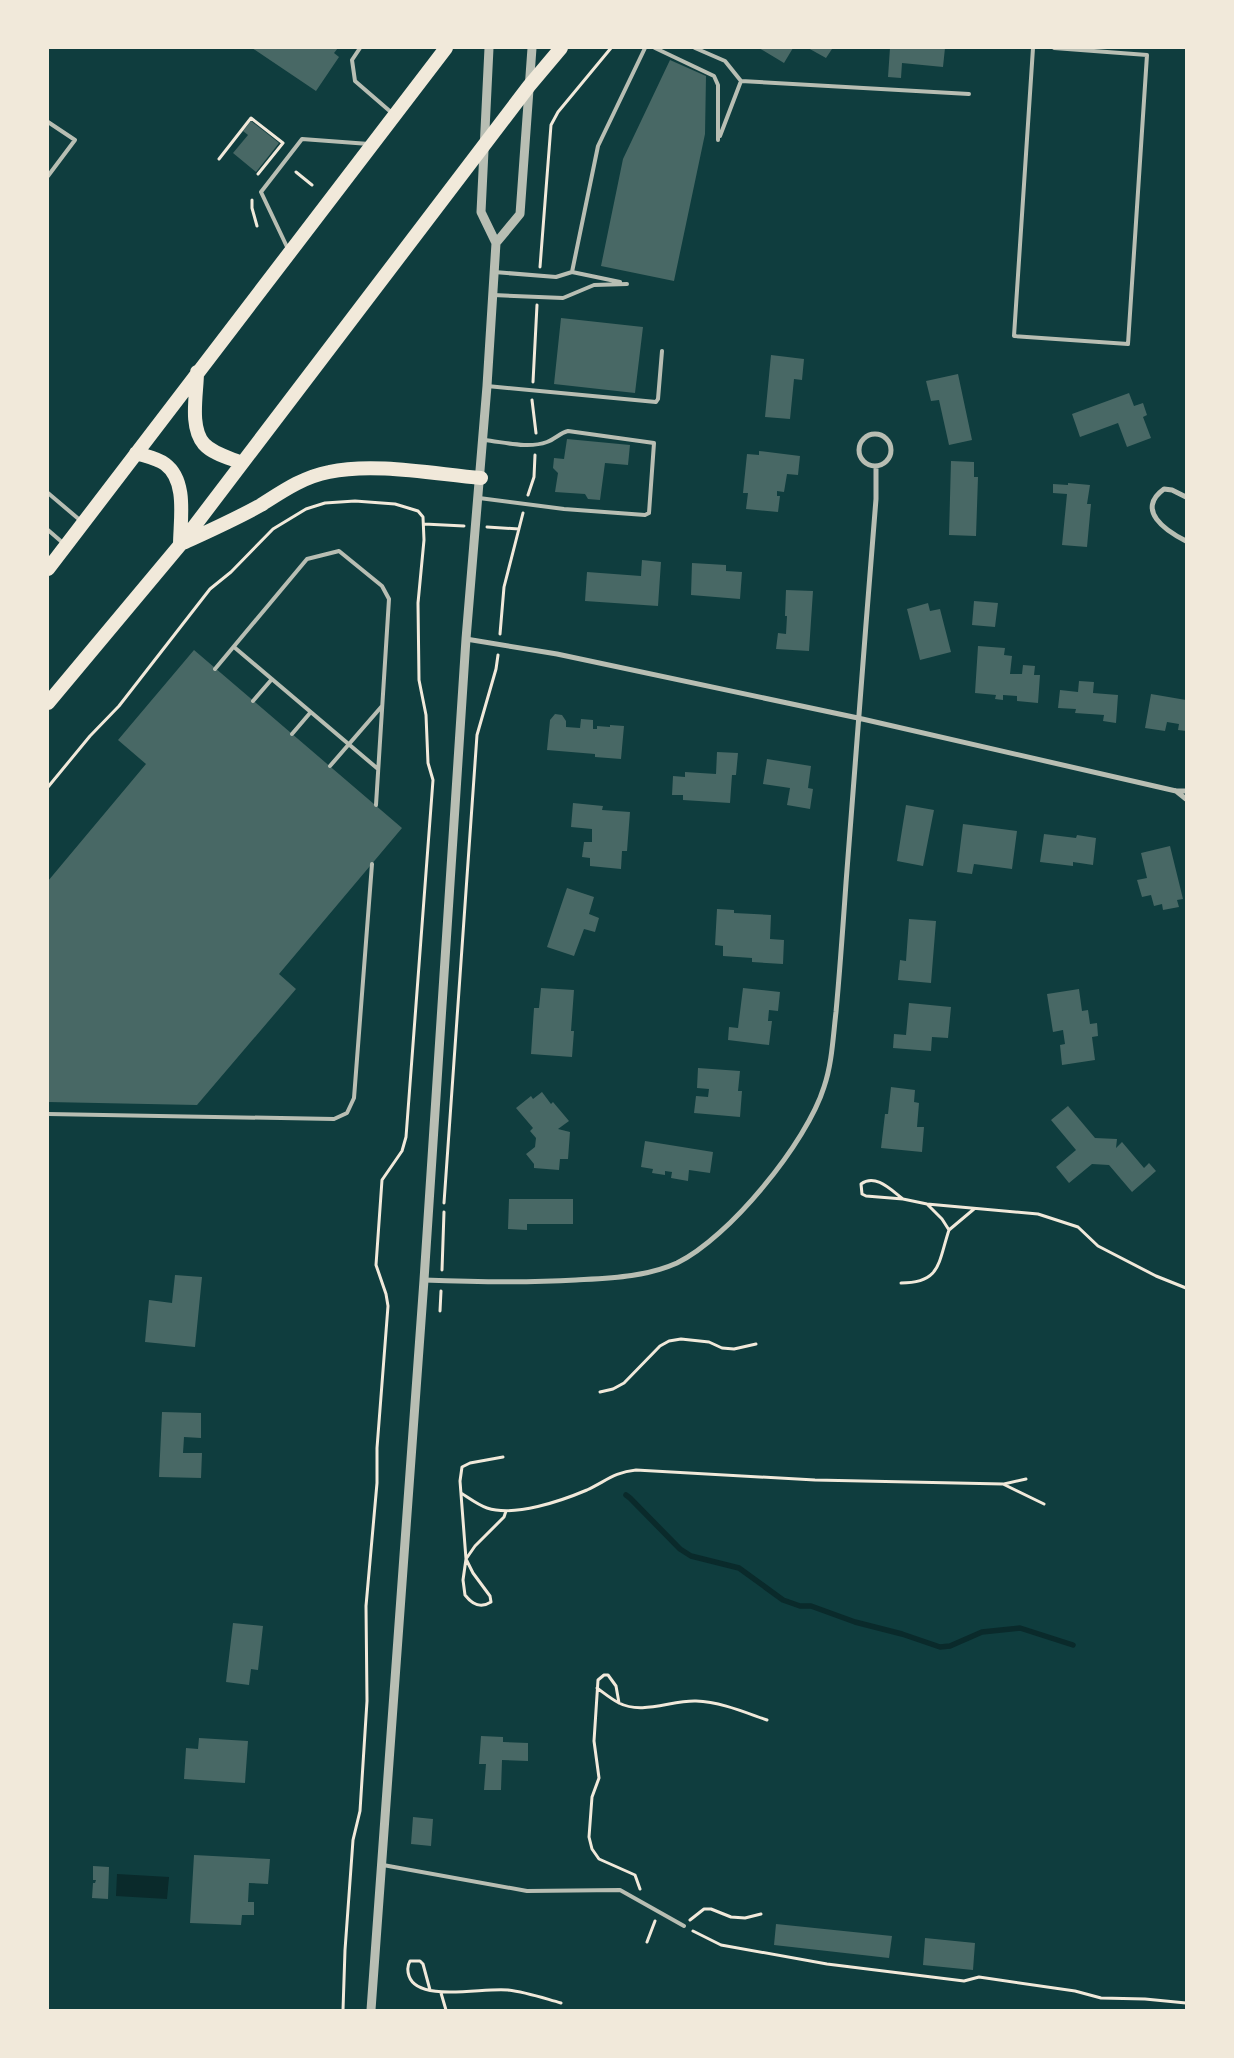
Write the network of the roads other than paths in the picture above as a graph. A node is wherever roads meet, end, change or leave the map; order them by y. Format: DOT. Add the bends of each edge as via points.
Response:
graph roads {
  1 [pos="360,48"];
  2 [pos="446,48"];
  3 [pos="489,48"];
  4 [pos="532,48"];
  5 [pos="561,48"];
  6 [pos="645,48"];
  7 [pos="655,48"];
  8 [pos="695,48"];
  9 [pos="1033,48"];
  10 [pos="1054,48"];
  11 [pos="741,81"];
  12 [pos="529,86"];
  13 [pos="969,94"];
  14 [pos="395,114"];
  15 [pos="48,122"];
  16 [pos="372,144"];
  17 [pos="484,144"];
  18 [pos="48,176"];
  19 [pos="496,243"];
  20 [pos="290,252"];
  21 [pos="494,272"];
  22 [pos="572,272"];
  23 [pos="493,295"];
  24 [pos="662,351"];
  25 [pos="197,372"];
  26 [pos="487,386"];
  27 [pos="484,440"];
  28 [pos="136,453"];
  29 [pos="242,463"];
  30 [pos="876,466"];
  31 [pos="481,478"];
  32 [pos="48,493"];
  33 [pos="1186,497"];
  34 [pos="479,498"];
  35 [pos="82,523"];
  36 [pos="48,530"];
  37 [pos="1186,541"];
  38 [pos="65,545"];
  39 [pos="180,545"];
  40 [pos="48,569"];
  41 [pos="466,639"];
  42 [pos="234,647"];
  43 [pos="216,669"];
  44 [pos="272,679"];
  45 [pos="253,701"];
  46 [pos="48,703"];
  47 [pos="382,706"];
  48 [pos="310,713"];
  49 [pos="858,718"];
  50 [pos="292,734"];
  51 [pos="349,744"];
  52 [pos="330,766"];
  53 [pos="378,769"];
  54 [pos="1176,791"];
  55 [pos="1186,792"];
  56 [pos="1186,799"];
  57 [pos="376,805"];
  58 [pos="372,864"];
  59 [pos="48,1114"];
  60 [pos="424,1280"];
  61 [pos="382,1865"];
  62 [pos="684,1926"];
  63 [pos="371,2010"];
  1 -- 14 [label="lane" via="352,60 355,81"];
  2 -- 14 [label="highway"];
  3 -- 17 [label="street"];
  4 -- 12 [label="street"];
  5 -- 12 [label="highway"];
  6 -- 22 [label="lane" via="598,146"];
  7 -- 11 [label="lane" via="714,76 718,85 718,140"];
  8 -- 11 [label="lane" via="725,61"];
  9 -- 10 [label="lane" via="1014,336 1128,344 1147,55"];
  11 -- 13 [label="lane"];
  12 -- 17 [label="highway"];
  12 -- 19 [label="street" via="520,214"];
  14 -- 16 [label="highway"];
  15 -- 18 [label="lane" via="75,140"];
  16 -- 20 [label="highway"];
  16 -- 20 [label="lane" via="302,139 261,192"];
  17 -- 19 [label="street" via="481,212"];
  17 -- 29 [label="highway"];
  19 -- 21 [label="street"];
  20 -- 25 [label="highway"];
  21 -- 22 [label="lane" via="556,277"];
  21 -- 23 [label="street"];
  22 -- 23 [label="lane" via="627,284 594,285 563,298"];
  23 -- 26 [label="street"];
  24 -- 26 [label="lane" via="656,402"];
  25 -- 28 [label="highway"];
  25 -- 29 [label="highway" via="198,434 214,452"];
  26 -- 27 [label="street"];
  27 -- 31 [label="street"];
  27 -- 34 [label="lane" via="536,445 568,431 654,443 649,512 645,515 564,509"];
  28 -- 35 [label="highway"];
  28 -- 39 [label="highway" via="164,463 177,479 181,494"];
  29 -- 39 [label="highway"];
  30 -- 30 [label="street" via="887,460 890,449 885,438 873,435 863,440 859,452 865,462"];
  30 -- 49 [label="street"];
  31 -- 34 [label="street"];
  31 -- 39 [label="highway" via="380,469 330,472 293,485"];
  32 -- 35 [label="lane"];
  33 -- 37 [label="street" via="1164,489 1157,494 1152,507 1156,520"];
  34 -- 41 [label="street"];
  35 -- 38 [label="highway"];
  36 -- 38 [label="lane"];
  38 -- 40 [label="highway"];
  39 -- 46 [label="highway"];
  41 -- 49 [label="street" via="557,654"];
  41 -- 60 [label="street"];
  42 -- 43 [label="lane"];
  42 -- 44 [label="lane"];
  42 -- 47 [label="lane" via="306,559 339,551 382,586 389,599"];
  44 -- 45 [label="lane"];
  44 -- 48 [label="lane"];
  47 -- 51 [label="lane"];
  47 -- 53 [label="lane"];
  48 -- 50 [label="lane"];
  48 -- 51 [label="lane"];
  49 -- 54 [label="street"];
  49 -- 60 [label="street" via="831,1060 815,1112 787,1156 721,1231 692,1254 664,1268 634,1275 556,1281 481,1283"];
  51 -- 52 [label="lane"];
  51 -- 53 [label="lane"];
  53 -- 57 [label="lane"];
  54 -- 55 [label="street"];
  54 -- 56 [label="street"];
  58 -- 59 [label="lane" via="354,1098 347,1113 334,1119"];
  60 -- 61 [label="street"];
  61 -- 62 [label="lane" via="527,1891 620,1890"];
  61 -- 63 [label="street"];
}
